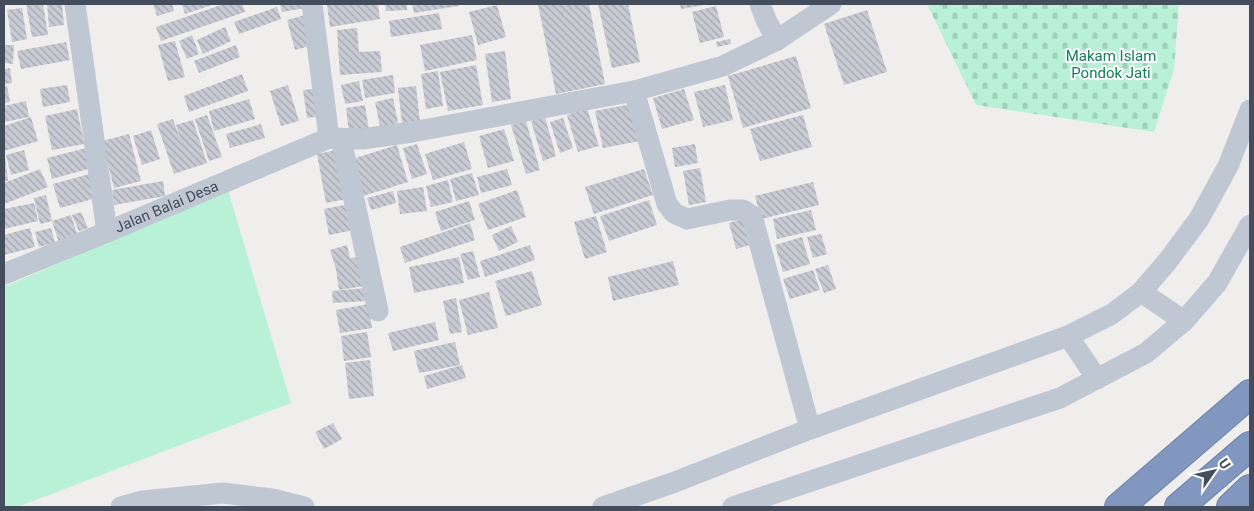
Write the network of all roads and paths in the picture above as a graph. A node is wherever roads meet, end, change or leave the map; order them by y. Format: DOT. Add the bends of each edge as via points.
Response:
graph roads {
  1 [pos="75,4"];
  2 [pos="312,4"];
  3 [pos="760,4"];
  4 [pos="832,4"];
  5 [pos="777,40"];
  6 [pos="634,91"];
  7 [pos="1250,110"];
  8 [pos="335,138"];
  9 [pos="1250,225"];
  10 [pos="107,232"];
  11 [pos="4,274"];
  12 [pos="1141,292"];
  13 [pos="378,310"];
  14 [pos="1184,321"];
  15 [pos="1068,336"];
  16 [pos="1097,379"];
  17 [pos="1250,394"];
  18 [pos="810,429"];
  19 [pos="1250,446"];
  20 [pos="1250,489"];
  21 [pos="271,503"];
  22 [pos="121,507"];
  23 [pos="304,507"];
  24 [pos="603,507"];
  25 [pos="733,507"];
  26 [pos="1119,507"];
  27 [pos="1180,507"];
  28 [pos="1232,507"];
  1 -- 10 [label="street"];
  2 -- 8 [label="street"];
  3 -- 5 [label="street"];
  4 -- 5 [label="street"];
  5 -- 6 [label="street" via="723,66"];
  6 -- 8 [label="street" via="412,132 362,139"];
  6 -- 18 [label="street" via="667,204 674,213 686,219 743,210 752,216"];
  7 -- 12 [label="street" via="1228,166 1199,219"];
  8 -- 10 [label="street, Jalan Balai Desa"];
  8 -- 13 [label="street"];
  9 -- 14 [label="street" via="1217,283"];
  10 -- 11 [label="street, Jalan Balai Desa"];
  12 -- 14 [label="street"];
  12 -- 15 [label="street" via="1112,314"];
  14 -- 16 [label="street" via="1146,353"];
  15 -- 16 [label="street"];
  15 -- 18 [label="street"];
  16 -- 25 [label="street" via="1060,398"];
  17 -- 26 [label="highway"];
  18 -- 24 [label="street"];
  19 -- 27 [label="highway"];
  20 -- 28 [label="highway"];
  21 -- 22 [label="street" via="223,493 143,501"];
  21 -- 23 [label="street"];
}
